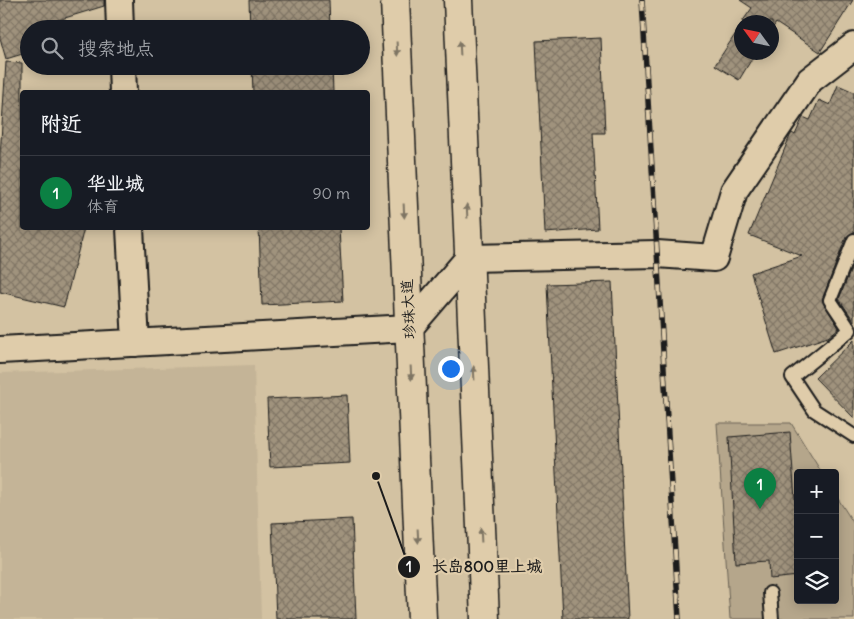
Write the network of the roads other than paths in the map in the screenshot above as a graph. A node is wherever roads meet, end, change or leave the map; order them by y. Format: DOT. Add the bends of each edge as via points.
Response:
graph roads {
  1 [pos="119,0"];
  2 [pos="394,0"];
  3 [pos="458,0"];
  4 [pos="120,20"];
  5 [pos="854,46"];
  6 [pos="122,75"];
  7 [pos="123,90"];
  8 [pos="130,230"];
  9 [pos="854,240"];
  10 [pos="469,258"];
  11 [pos="409,328"];
  12 [pos="136,342"];
  13 [pos="0,350"];
  14 [pos="854,436"];
  15 [pos="770,594"];
  16 [pos="422,619"];
  17 [pos="485,619"];
  18 [pos="772,619"];
  1 -- 4 [label="street"];
  2 -- 11 [label="main road, 珍珠大道, one-way"];
  10 -- 3 [label="main road, one-way"];
  5 -- 10 [label="street" via="810,80 734,191 714,258 657,254"];
  6 -- 7 [label="street"];
  8 -- 12 [label="street"];
  9 -- 14 [label="lane" via="830,300 850,330 792,377 814,410"];
  10 -- 11 [label="street"];
  17 -- 10 [label="main road, one-way"];
  11 -- 12 [label="street"];
  11 -- 16 [label="main road, 珍珠大道, one-way"];
  12 -- 13 [label="street"];
  15 -- 18 [label="lane"];
}
